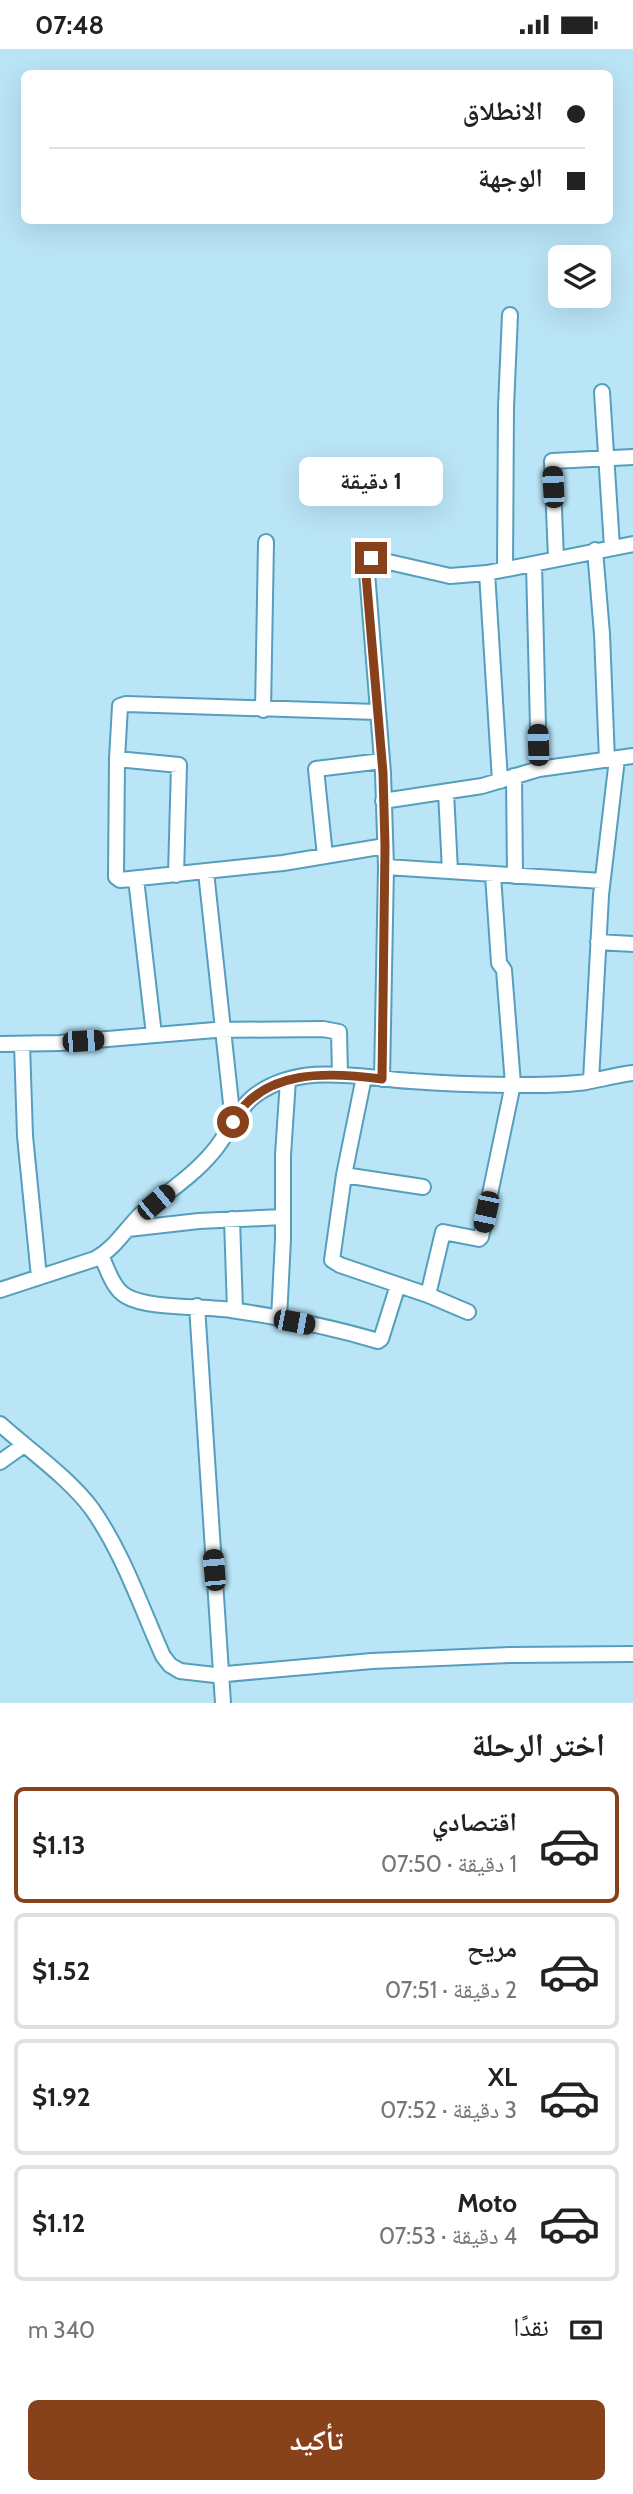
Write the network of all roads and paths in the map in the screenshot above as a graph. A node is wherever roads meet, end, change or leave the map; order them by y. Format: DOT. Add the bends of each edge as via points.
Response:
graph roads {
  1 [pos="510,315"];
  2 [pos="602,392"];
  3 [pos="633,457"];
  4 [pos="606,458"];
  5 [pos="266,542"];
  6 [pos="633,544"];
  7 [pos="612,547"];
  8 [pos="594,550"];
  9 [pos="556,559"];
  10 [pos="534,564"];
  11 [pos="505,569"];
  12 [pos="486,573"];
  13 [pos="263,710"];
  14 [pos="377,712"];
  15 [pos="633,757"];
  16 [pos="117,759"];
  17 [pos="612,759"];
  18 [pos="382,761"];
  19 [pos="539,769"];
  20 [pos="507,778"];
  21 [pos="446,792"];
  22 [pos="383,801"];
  23 [pos="385,846"];
  24 [pos="326,856"];
  25 [pos="386,867"];
  26 [pos="206,871"];
  27 [pos="450,871"];
  28 [pos="493,874"];
  29 [pos="176,875"];
  30 [pos="515,876"];
  31 [pos="136,879"];
  32 [pos="602,881"];
  33 [pos="598,942"];
  34 [pos="633,943"];
  35 [pos="223,1030"];
  36 [pos="154,1035"];
  37 [pos="0,1044"];
  38 [pos="22,1044"];
  39 [pos="633,1073"];
  40 [pos="340,1074"];
  41 [pos="364,1077"];
  42 [pos="382,1079"];
  43 [pos="288,1080"];
  44 [pos="591,1081"];
  45 [pos="513,1084"];
  46 [pos="233,1122"];
  47 [pos="344,1175"];
  48 [pos="423,1187"];
  49 [pos="283,1217"];
  50 [pos="232,1219"];
  51 [pos="128,1229"];
  52 [pos="101,1255"];
  53 [pos="38,1277"];
  54 [pos="398,1285"];
  55 [pos="0,1290"];
  56 [pos="428,1295"];
  57 [pos="197,1306"];
  58 [pos="235,1310"];
  59 [pos="468,1312"];
  60 [pos="279,1319"];
  61 [pos="0,1424"];
  62 [pos="24,1445"];
  63 [pos="0,1462"];
  64 [pos="633,1654"];
  65 [pos="223,1675"];
  66 [pos="223,1703"];
  1 -- 11 [label="street"];
  2 -- 4 [label="street"];
  3 -- 4 [label="street"];
  4 -- 7 [label="street"];
  4 -- 9 [label="street" via="552,461"];
  5 -- 13 [label="street"];
  6 -- 7 [label="street"];
  7 -- 8 [label="street"];
  8 -- 9 [label="street"];
  8 -- 17 [label="street"];
  9 -- 10 [label="street"];
  10 -- 11 [label="street"];
  10 -- 19 [label="street"];
  11 -- 12 [label="street"];
  12 -- 14 [label="street" via="450,576 366,560"];
  12 -- 20 [label="street"];
  13 -- 14 [label="street"];
  13 -- 16 [label="street" via="120,706"];
  14 -- 18 [label="street"];
  15 -- 17 [label="street"];
  16 -- 29 [label="street" via="179,765"];
  16 -- 31 [label="street" via="116,877"];
  17 -- 19 [label="street"];
  17 -- 32 [label="street"];
  18 -- 22 [label="street"];
  18 -- 24 [label="street" via="316,769"];
  19 -- 20 [label="street"];
  20 -- 21 [label="street"];
  20 -- 30 [label="street"];
  21 -- 22 [label="street"];
  21 -- 27 [label="street"];
  22 -- 23 [label="street"];
  23 -- 24 [label="street"];
  23 -- 25 [label="street"];
  24 -- 26 [label="street"];
  25 -- 27 [label="street"];
  25 -- 42 [label="street"];
  26 -- 29 [label="street"];
  26 -- 35 [label="street"];
  27 -- 28 [label="street"];
  28 -- 30 [label="street"];
  28 -- 45 [label="street"];
  29 -- 31 [label="street"];
  30 -- 32 [label="street"];
  31 -- 36 [label="street"];
  32 -- 33 [label="street"];
  33 -- 34 [label="street"];
  33 -- 44 [label="street"];
  35 -- 36 [label="street"];
  35 -- 40 [label="street" via="337,1031"];
  35 -- 46 [label="street"];
  36 -- 38 [label="street"];
  37 -- 38 [label="street"];
  38 -- 53 [label="street" via="24,1136"];
  39 -- 44 [label="street"];
  40 -- 41 [label="street"];
  40 -- 43 [label="street"];
  41 -- 42 [label="street"];
  41 -- 47 [label="street"];
  42 -- 45 [label="street"];
  43 -- 46 [label="street" via="254,1096"];
  43 -- 49 [label="street"];
  44 -- 45 [label="street"];
  45 -- 56 [label="street" via="481,1237 441,1234"];
  46 -- 51 [label="street" via="202,1165"];
  47 -- 48 [label="street"];
  47 -- 54 [label="street" via="332,1260"];
  49 -- 50 [label="street"];
  49 -- 60 [label="street"];
  50 -- 51 [label="street"];
  50 -- 58 [label="street"];
  51 -- 52 [label="street"];
  52 -- 53 [label="street"];
  52 -- 57 [label="street" via="118,1290 138,1303"];
  53 -- 55 [label="street"];
  54 -- 56 [label="street"];
  54 -- 60 [label="street" via="379,1342"];
  56 -- 59 [label="street"];
  57 -- 58 [label="street"];
  57 -- 65 [label="street"];
  58 -- 60 [label="street"];
  61 -- 62 [label="street"];
  62 -- 63 [label="street"];
  62 -- 65 [label="street" via="91,1509 116,1550 170,1665 199,1675"];
  64 -- 65 [label="street" via="372,1661"];
  65 -- 66 [label="street"];
}
